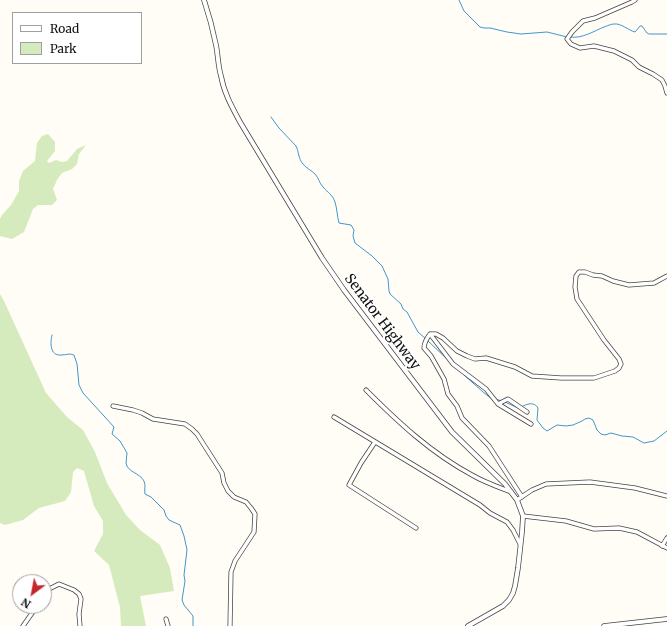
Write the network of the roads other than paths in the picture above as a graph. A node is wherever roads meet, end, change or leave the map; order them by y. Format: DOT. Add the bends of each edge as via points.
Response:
graph roads {
  1 [pos="204,0"];
  2 [pos="635,0"];
  3 [pos="667,93"];
  4 [pos="667,276"];
  5 [pos="430,334"];
  6 [pos="366,390"];
  7 [pos="498,404"];
  8 [pos="113,406"];
  9 [pos="527,412"];
  10 [pos="334,417"];
  11 [pos="531,424"];
  12 [pos="375,442"];
  13 [pos="512,493"];
  14 [pos="667,496"];
  15 [pos="522,497"];
  16 [pos="517,500"];
  17 [pos="523,516"];
  18 [pos="416,528"];
  19 [pos="667,538"];
  20 [pos="520,544"];
  21 [pos="662,546"];
  22 [pos="667,548"];
  23 [pos="52,588"];
  24 [pos="31,614"];
  25 [pos="166,619"];
  26 [pos="667,619"];
  27 [pos="23,626"];
  28 [pos="80,626"];
  29 [pos="168,626"];
  30 [pos="230,626"];
  31 [pos="468,626"];
  32 [pos="604,626"];
  1 -- 13 [label="street, Senator Highway" via="217,46 220,75 225,92 240,122 322,258 452,432"];
  2 -- 3 [label="street" via="583,22 567,39 580,48 594,46 614,51 632,60 639,68 662,80"];
  4 -- 5 [label="street" via="654,283 629,285 585,272 579,272 576,276 577,299 621,364 615,371 594,378 532,376 515,367 486,358 475,359 467,356 443,338"];
  5 -- 7 [label="street" via="453,364 486,389"];
  5 -- 15 [label="street" via="424,348 444,379 448,394 462,418 489,446"];
  6 -- 13 [label="street" via="436,453 472,475"];
  7 -- 9 [label="street" via="508,399"];
  7 -- 11 [label="street"];
  8 -- 30 [label="street" via="137,411 153,419 185,424 192,429 222,473 228,491 246,502 255,514 254,532 231,572"];
  10 -- 12 [label="street"];
  12 -- 18 [label="street" via="349,486"];
  12 -- 20 [label="street" via="507,522"];
  13 -- 16 [label="street, Senator Highway"];
  14 -- 15 [label="street" via="635,488 590,482 546,484"];
  15 -- 16 [label="street"];
  16 -- 17 [label="street, Senator Highway"];
  17 -- 20 [label="street, Senator Highway"];
  17 -- 21 [label="street" via="566,521 594,529 619,528 637,532"];
  19 -- 21 [label="street"];
  20 -- 31 [label="street, Senator Highway" via="515,586 509,600"];
  21 -- 22 [label="street"];
  23 -- 28 [label="street" via="60,584 79,594"];
  24 -- 27 [label="street"];
  25 -- 29 [label="street"];
  26 -- 32 [label="street"];
}
